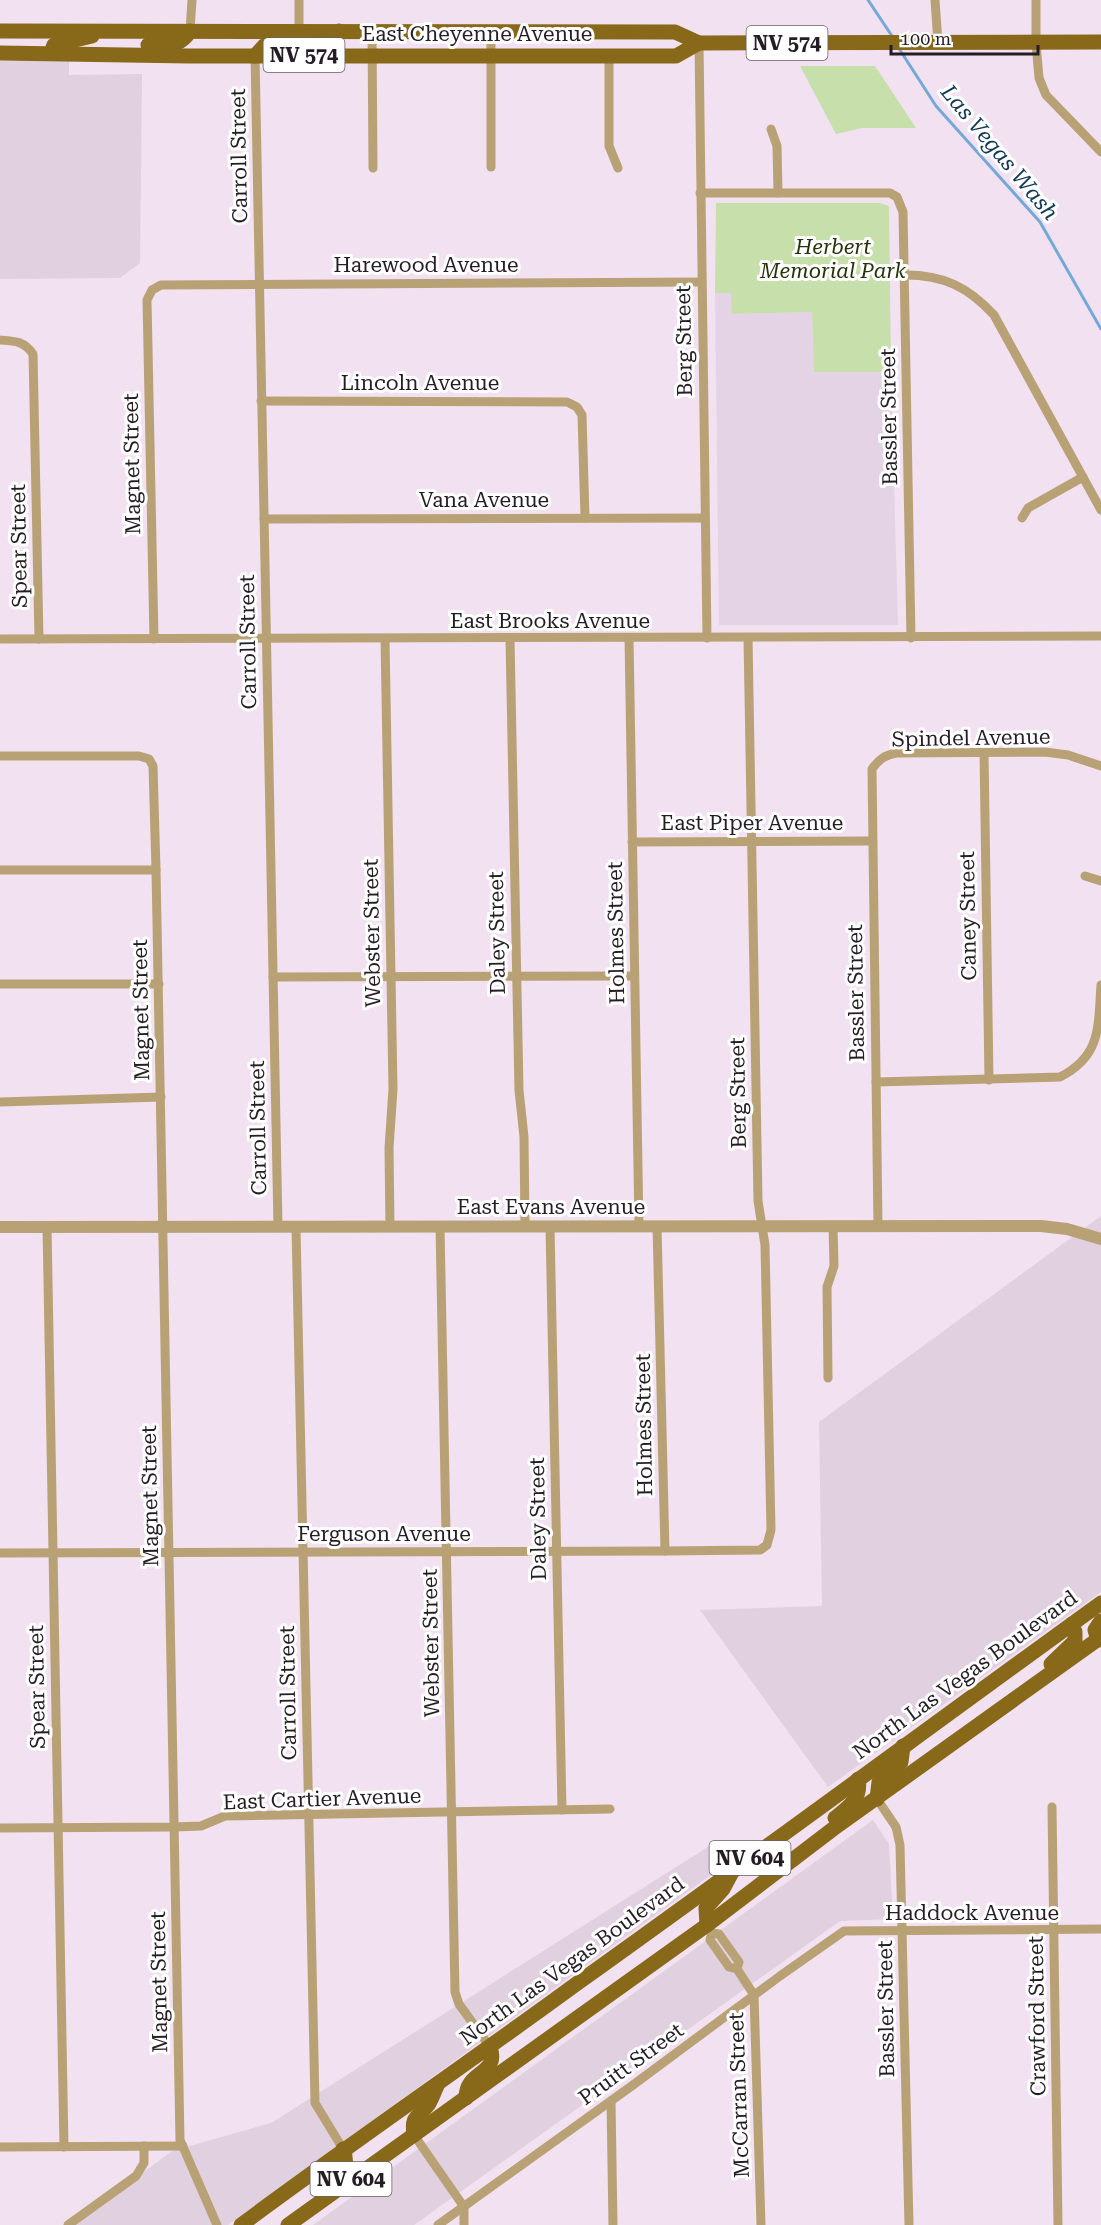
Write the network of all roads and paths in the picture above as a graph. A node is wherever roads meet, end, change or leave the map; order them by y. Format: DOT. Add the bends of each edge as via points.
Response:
graph roads {
  1 [pos="192,0"];
  2 [pos="299,0"];
  3 [pos="935,0"];
  4 [pos="1036,0"];
  5 [pos="48,30"];
  6 [pos="0,31"];
  7 [pos="112,31"];
  8 [pos="190,31"];
  9 [pos="299,31"];
  10 [pos="339,31"];
  11 [pos="372,31"];
  12 [pos="491,31"];
  13 [pos="1101,42"];
  14 [pos="699,43"];
  15 [pos="938,43"];
  16 [pos="1036,43"];
  17 [pos="0,52"];
  18 [pos="51,53"];
  19 [pos="109,54"];
  20 [pos="491,54"];
  21 [pos="372,55"];
  22 [pos="609,55"];
  23 [pos="255,56"];
  24 [pos="771,129"];
  25 [pos="1101,152"];
  26 [pos="491,167"];
  27 [pos="373,168"];
  28 [pos="618,168"];
  29 [pos="700,193"];
  30 [pos="778,193"];
  31 [pos="904,275"];
  32 [pos="701,282"];
  33 [pos="259,284"];
  34 [pos="152,290"];
  35 [pos="0,340"];
  36 [pos="261,401"];
  37 [pos="1083,477"];
  38 [pos="1101,510"];
  39 [pos="585,518"];
  40 [pos="705,518"];
  41 [pos="1022,518"];
  42 [pos="264,519"];
  43 [pos="1101,636"];
  44 [pos="629,638"];
  45 [pos="707,638"];
  46 [pos="748,638"];
  47 [pos="911,638"];
  48 [pos="0,639"];
  49 [pos="39,639"];
  50 [pos="154,639"];
  51 [pos="266,639"];
  52 [pos="385,639"];
  53 [pos="510,639"];
  54 [pos="984,752"];
  55 [pos="0,756"];
  56 [pos="878,760"];
  57 [pos="1101,766"];
  58 [pos="752,841"];
  59 [pos="872,841"];
  60 [pos="632,842"];
  61 [pos="0,870"];
  62 [pos="156,870"];
  63 [pos="1085,876"];
  64 [pos="1101,881"];
  65 [pos="516,976"];
  66 [pos="634,976"];
  67 [pos="273,977"];
  68 [pos="391,977"];
  69 [pos="0,984"];
  70 [pos="159,984"];
  71 [pos="1101,985"];
  72 [pos="989,1080"];
  73 [pos="876,1082"];
  74 [pos="160,1097"];
  75 [pos="0,1102"];
  76 [pos="762,1226"];
  77 [pos="833,1226"];
  78 [pos="878,1226"];
  79 [pos="0,1227"];
  80 [pos="47,1227"];
  81 [pos="278,1227"];
  82 [pos="296,1227"];
  83 [pos="390,1227"];
  84 [pos="440,1227"];
  85 [pos="525,1227"];
  86 [pos="550,1227"];
  87 [pos="639,1227"];
  88 [pos="657,1227"];
  89 [pos="163,1228"];
  90 [pos="1101,1239"];
  91 [pos="828,1378"];
  92 [pos="767,1545"];
  93 [pos="557,1551"];
  94 [pos="664,1551"];
  95 [pos="53,1552"];
  96 [pos="169,1552"];
  97 [pos="303,1552"];
  98 [pos="447,1552"];
  99 [pos="0,1553"];
  100 [pos="1101,1603"];
  101 [pos="1101,1621"];
  102 [pos="1071,1624"];
  103 [pos="1099,1638"];
  104 [pos="1045,1678"];
  105 [pos="903,1746"];
  106 [pos="858,1779"];
  107 [pos="877,1799"];
  108 [pos="1052,1806"];
  109 [pos="610,1809"];
  110 [pos="562,1810"];
  111 [pos="452,1812"];
  112 [pos="309,1814"];
  113 [pos="0,1827"];
  114 [pos="58,1827"];
  115 [pos="174,1827"];
  116 [pos="825,1835"];
  117 [pos="731,1871"];
  118 [pos="709,1929"];
  119 [pos="1101,1929"];
  120 [pos="1054,1930"];
  121 [pos="844,1931"];
  122 [pos="903,1931"];
  123 [pos="754,1995"];
  124 [pos="490,2047"];
  125 [pos="438,2084"];
  126 [pos="466,2098"];
  127 [pos="611,2101"];
  128 [pos="414,2135"];
  129 [pos="144,2146"];
  130 [pos="183,2146"];
  131 [pos="0,2147"];
  132 [pos="64,2147"];
  133 [pos="343,2149"];
  134 [pos="276,2199"];
  135 [pos="320,2202"];
  136 [pos="464,2207"];
  137 [pos="68,2225"];
  138 [pos="217,2225"];
  139 [pos="241,2225"];
  140 [pos="260,2225"];
  141 [pos="288,2225"];
  142 [pos="438,2225"];
  143 [pos="464,2225"];
  144 [pos="613,2225"];
  145 [pos="761,2225"];
  146 [pos="909,2225"];
  147 [pos="1059,2225"];
  1 -- 8 [label="street"];
  2 -- 9 [label="street"];
  3 -- 15 [label="street"];
  4 -- 16 [label="street"];
  5 -- 6 [label="main road, East Cheyenne Avenue / NV 574"];
  5 -- 7 [label="main road, East Cheyenne Avenue / NV 574"];
  5 -- 17 [label="main road"];
  7 -- 8 [label="main road, East Cheyenne Avenue / NV 574"];
  7 -- 18 [label="main road" via="54,45"];
  8 -- 9 [label="main road, East Cheyenne Avenue / NV 574"];
  8 -- 19 [label="main road" via="179,43 124,46"];
  9 -- 10 [label="main road, East Cheyenne Avenue / NV 574"];
  10 -- 11 [label="main road, East Cheyenne Avenue / NV 574"];
  10 -- 23 [label="main road" via="328,41 318,43 271,43"];
  11 -- 12 [label="main road, East Cheyenne Avenue / NV 574"];
  11 -- 21 [label="street"];
  12 -- 14 [label="main road, East Cheyenne Avenue / NV 574" via="675,32"];
  12 -- 20 [label="street"];
  13 -- 16 [label="main road, East Cheyenne Avenue / NV 574"];
  14 -- 15 [label="main road, East Cheyenne Avenue / NV 574"];
  14 -- 22 [label="main road, East Cheyenne Avenue / NV 574" via="676,56"];
  14 -- 29 [label="street, Berg Street"];
  15 -- 16 [label="main road, East Cheyenne Avenue / NV 574"];
  16 -- 25 [label="street" via="1039,78 1046,95"];
  17 -- 18 [label="main road, East Cheyenne Avenue / NV 574"];
  18 -- 19 [label="main road, East Cheyenne Avenue / NV 574"];
  19 -- 23 [label="main road, East Cheyenne Avenue / NV 574"];
  20 -- 21 [label="main road, East Cheyenne Avenue / NV 574"];
  20 -- 22 [label="main road, East Cheyenne Avenue / NV 574"];
  20 -- 26 [label="street"];
  21 -- 23 [label="main road, East Cheyenne Avenue / NV 574"];
  21 -- 27 [label="street"];
  22 -- 28 [label="street" via="609,146"];
  23 -- 33 [label="street, Carroll Street"];
  24 -- 30 [label="street" via="777,146"];
  29 -- 30 [label="street"];
  29 -- 32 [label="street, Berg Street"];
  30 -- 31 [label="street, Bassler Street" via="890,193 897,197 903,212"];
  31 -- 37 [label="street" via="926,275 955,283 994,315"];
  31 -- 47 [label="street, Bassler Street"];
  32 -- 33 [label="street, Harewood Avenue"];
  32 -- 40 [label="street, Berg Street"];
  33 -- 34 [label="street, Harewood Avenue" via="160,285"];
  33 -- 36 [label="street, Carroll Street"];
  34 -- 50 [label="street, Magnet Street" via="147,300"];
  35 -- 49 [label="street, Spear Street" via="18,341 33,354"];
  36 -- 39 [label="street, Lincoln Avenue" via="567,402 582,415"];
  36 -- 42 [label="street, Carroll Street"];
  37 -- 38 [label="street"];
  37 -- 41 [label="street" via="1028,508"];
  39 -- 40 [label="street, Vana Avenue"];
  39 -- 42 [label="street, Vana Avenue"];
  40 -- 45 [label="street, Berg Street"];
  42 -- 51 [label="street, Carroll Street"];
  43 -- 47 [label="street, East Brooks Avenue"];
  44 -- 45 [label="street, East Brooks Avenue"];
  44 -- 53 [label="street, East Brooks Avenue"];
  44 -- 60 [label="street, Holmes Street"];
  45 -- 46 [label="street, East Brooks Avenue"];
  46 -- 47 [label="street, East Brooks Avenue"];
  46 -- 58 [label="street, Berg Street"];
  48 -- 49 [label="street, East Brooks Avenue"];
  49 -- 50 [label="street, East Brooks Avenue"];
  50 -- 51 [label="street, East Brooks Avenue"];
  51 -- 52 [label="street, East Brooks Avenue"];
  51 -- 67 [label="street, Carroll Street"];
  52 -- 53 [label="street, East Brooks Avenue"];
  52 -- 68 [label="street, Webster Street"];
  53 -- 65 [label="street, Daley Street"];
  54 -- 56 [label="street, Spindel Avenue" via="897,753"];
  54 -- 57 [label="street, Spindel Avenue" via="1045,752"];
  54 -- 72 [label="street, Caney Street"];
  55 -- 62 [label="street, Magnet Street" via="149,759 153,766"];
  56 -- 59 [label="street, Bassler Street" via="872,769"];
  58 -- 59 [label="street, East Piper Avenue"];
  58 -- 60 [label="street, East Piper Avenue"];
  58 -- 76 [label="street, Berg Street" via="758,1201"];
  59 -- 73 [label="street, Bassler Street"];
  60 -- 66 [label="street, Holmes Street"];
  61 -- 62 [label="street"];
  62 -- 70 [label="street, Magnet Street"];
  63 -- 64 [label="street"];
  65 -- 66 [label="street"];
  65 -- 68 [label="street"];
  65 -- 85 [label="street, Daley Street"];
  66 -- 87 [label="street, Holmes Street"];
  67 -- 68 [label="street"];
  67 -- 81 [label="street, Carroll Street"];
  68 -- 83 [label="street, Webster Street"];
  69 -- 70 [label="street"];
  70 -- 74 [label="street, Magnet Street"];
  71 -- 72 [label="street" via="1094,1046 1077,1069 1060,1077"];
  72 -- 73 [label="street"];
  73 -- 78 [label="street, Bassler Street"];
  74 -- 75 [label="street"];
  74 -- 89 [label="street, Magnet Street"];
  76 -- 77 [label="street, East Evans Avenue"];
  76 -- 88 [label="street, East Evans Avenue"];
  76 -- 92 [label="street, Berg Street" via="771,1530"];
  77 -- 78 [label="street, East Evans Avenue"];
  77 -- 91 [label="street" via="834,1266 827,1287"];
  78 -- 90 [label="street, East Evans Avenue" via="1041,1226"];
  79 -- 80 [label="street, East Evans Avenue"];
  80 -- 89 [label="street, East Evans Avenue"];
  80 -- 95 [label="street, Spear Street"];
  81 -- 82 [label="street, East Evans Avenue"];
  81 -- 89 [label="street, East Evans Avenue"];
  82 -- 83 [label="street, East Evans Avenue"];
  82 -- 97 [label="street, Carroll Street"];
  83 -- 84 [label="street, East Evans Avenue"];
  84 -- 85 [label="street, East Evans Avenue"];
  84 -- 98 [label="street, Webster Street"];
  85 -- 86 [label="street, East Evans Avenue"];
  86 -- 87 [label="street, East Evans Avenue"];
  86 -- 93 [label="street, Daley Street"];
  87 -- 88 [label="street, East Evans Avenue"];
  88 -- 94 [label="street, Holmes Street"];
  89 -- 96 [label="street, Magnet Street"];
  92 -- 94 [label="street, Ferguson Avenue" via="760,1550"];
  93 -- 94 [label="street, Ferguson Avenue"];
  93 -- 98 [label="street, Ferguson Avenue"];
  93 -- 110 [label="street, Daley Street"];
  95 -- 96 [label="street, Ferguson Avenue"];
  95 -- 99 [label="street, Ferguson Avenue"];
  95 -- 114 [label="street, Spear Street"];
  96 -- 97 [label="street, Ferguson Avenue"];
  96 -- 115 [label="street, Magnet Street"];
  97 -- 98 [label="street, Ferguson Avenue"];
  97 -- 112 [label="street, Carroll Street"];
  98 -- 111 [label="street, Webster Street"];
  100 -- 102 [label="main road, North Las Vegas Boulevard / NV 604"];
  101 -- 103 [label="main road" via="1095,1630"];
  102 -- 104 [label="main road" via="1075,1641 1053,1660"];
  102 -- 105 [label="main road, North Las Vegas Boulevard / NV 604"];
  103 -- 104 [label="main road, NV 604"];
  104 -- 107 [label="main road, NV 604"];
  105 -- 106 [label="main road, North Las Vegas Boulevard / NV 604"];
  105 -- 107 [label="main road" via="901,1762 879,1782"];
  106 -- 116 [label="main road" via="858,1796 829,1823"];
  106 -- 117 [label="main road, North Las Vegas Boulevard / NV 604"];
  107 -- 116 [label="main road, NV 604"];
  107 -- 122 [label="street, Bassler Street" via="896,1827 900,1845"];
  108 -- 120 [label="street, Crawford Street"];
  109 -- 110 [label="street, East Cartier Avenue"];
  110 -- 111 [label="street, East Cartier Avenue"];
  111 -- 112 [label="street, East Cartier Avenue"];
  111 -- 124 [label="street, Webster Street" via="455,1992 459,2004"];
  112 -- 115 [label="street, East Cartier Avenue" via="225,1816 201,1826"];
  112 -- 133 [label="street, Carroll Street" via="315,2103"];
  113 -- 114 [label="street, East Cartier Avenue"];
  114 -- 115 [label="street, East Cartier Avenue"];
  114 -- 132 [label="street, Spear Street"];
  115 -- 130 [label="street, Magnet Street"];
  116 -- 118 [label="main road, NV 604"];
  117 -- 118 [label="main road" via="723,1889 706,1908"];
  117 -- 124 [label="main road, North Las Vegas Boulevard / NV 604"];
  118 -- 123 [label="street, McCarran Street" via="719,1934 739,1962 737,1969"];
  118 -- 126 [label="main road, NV 604"];
  119 -- 120 [label="street, Haddock Avenue"];
  120 -- 122 [label="street, Haddock Avenue"];
  120 -- 147 [label="street, Crawford Street"];
  121 -- 122 [label="street, Haddock Avenue"];
  121 -- 123 [label="street, Pruitt Street"];
  122 -- 146 [label="street, Bassler Street"];
  123 -- 127 [label="street, Pruitt Street"];
  123 -- 145 [label="street, McCarran Street"];
  124 -- 125 [label="main road, North Las Vegas Boulevard / NV 604"];
  124 -- 126 [label="main road" via="493,2055 489,2067 470,2082"];
  125 -- 128 [label="main road" via="428,2105 415,2118"];
  125 -- 133 [label="main road, North Las Vegas Boulevard / NV 604"];
  126 -- 128 [label="main road, NV 604"];
  127 -- 136 [label="street, Pruitt Street"];
  127 -- 144 [label="street"];
  128 -- 135 [label="main road, NV 604"];
  128 -- 136 [label="street"];
  129 -- 130 [label="street"];
  129 -- 132 [label="street"];
  129 -- 137 [label="street" via="144,2163 136,2176"];
  130 -- 138 [label="street, Magnet Street"];
  131 -- 132 [label="street"];
  133 -- 134 [label="main road, North Las Vegas Boulevard / NV 604"];
  133 -- 135 [label="main road" via="346,2166 324,2189"];
  134 -- 139 [label="main road, North Las Vegas Boulevard / NV 604"];
  134 -- 140 [label="main road"];
  135 -- 141 [label="main road, NV 604"];
  136 -- 142 [label="street, Pruitt Street"];
  136 -- 143 [label="street"];
}
